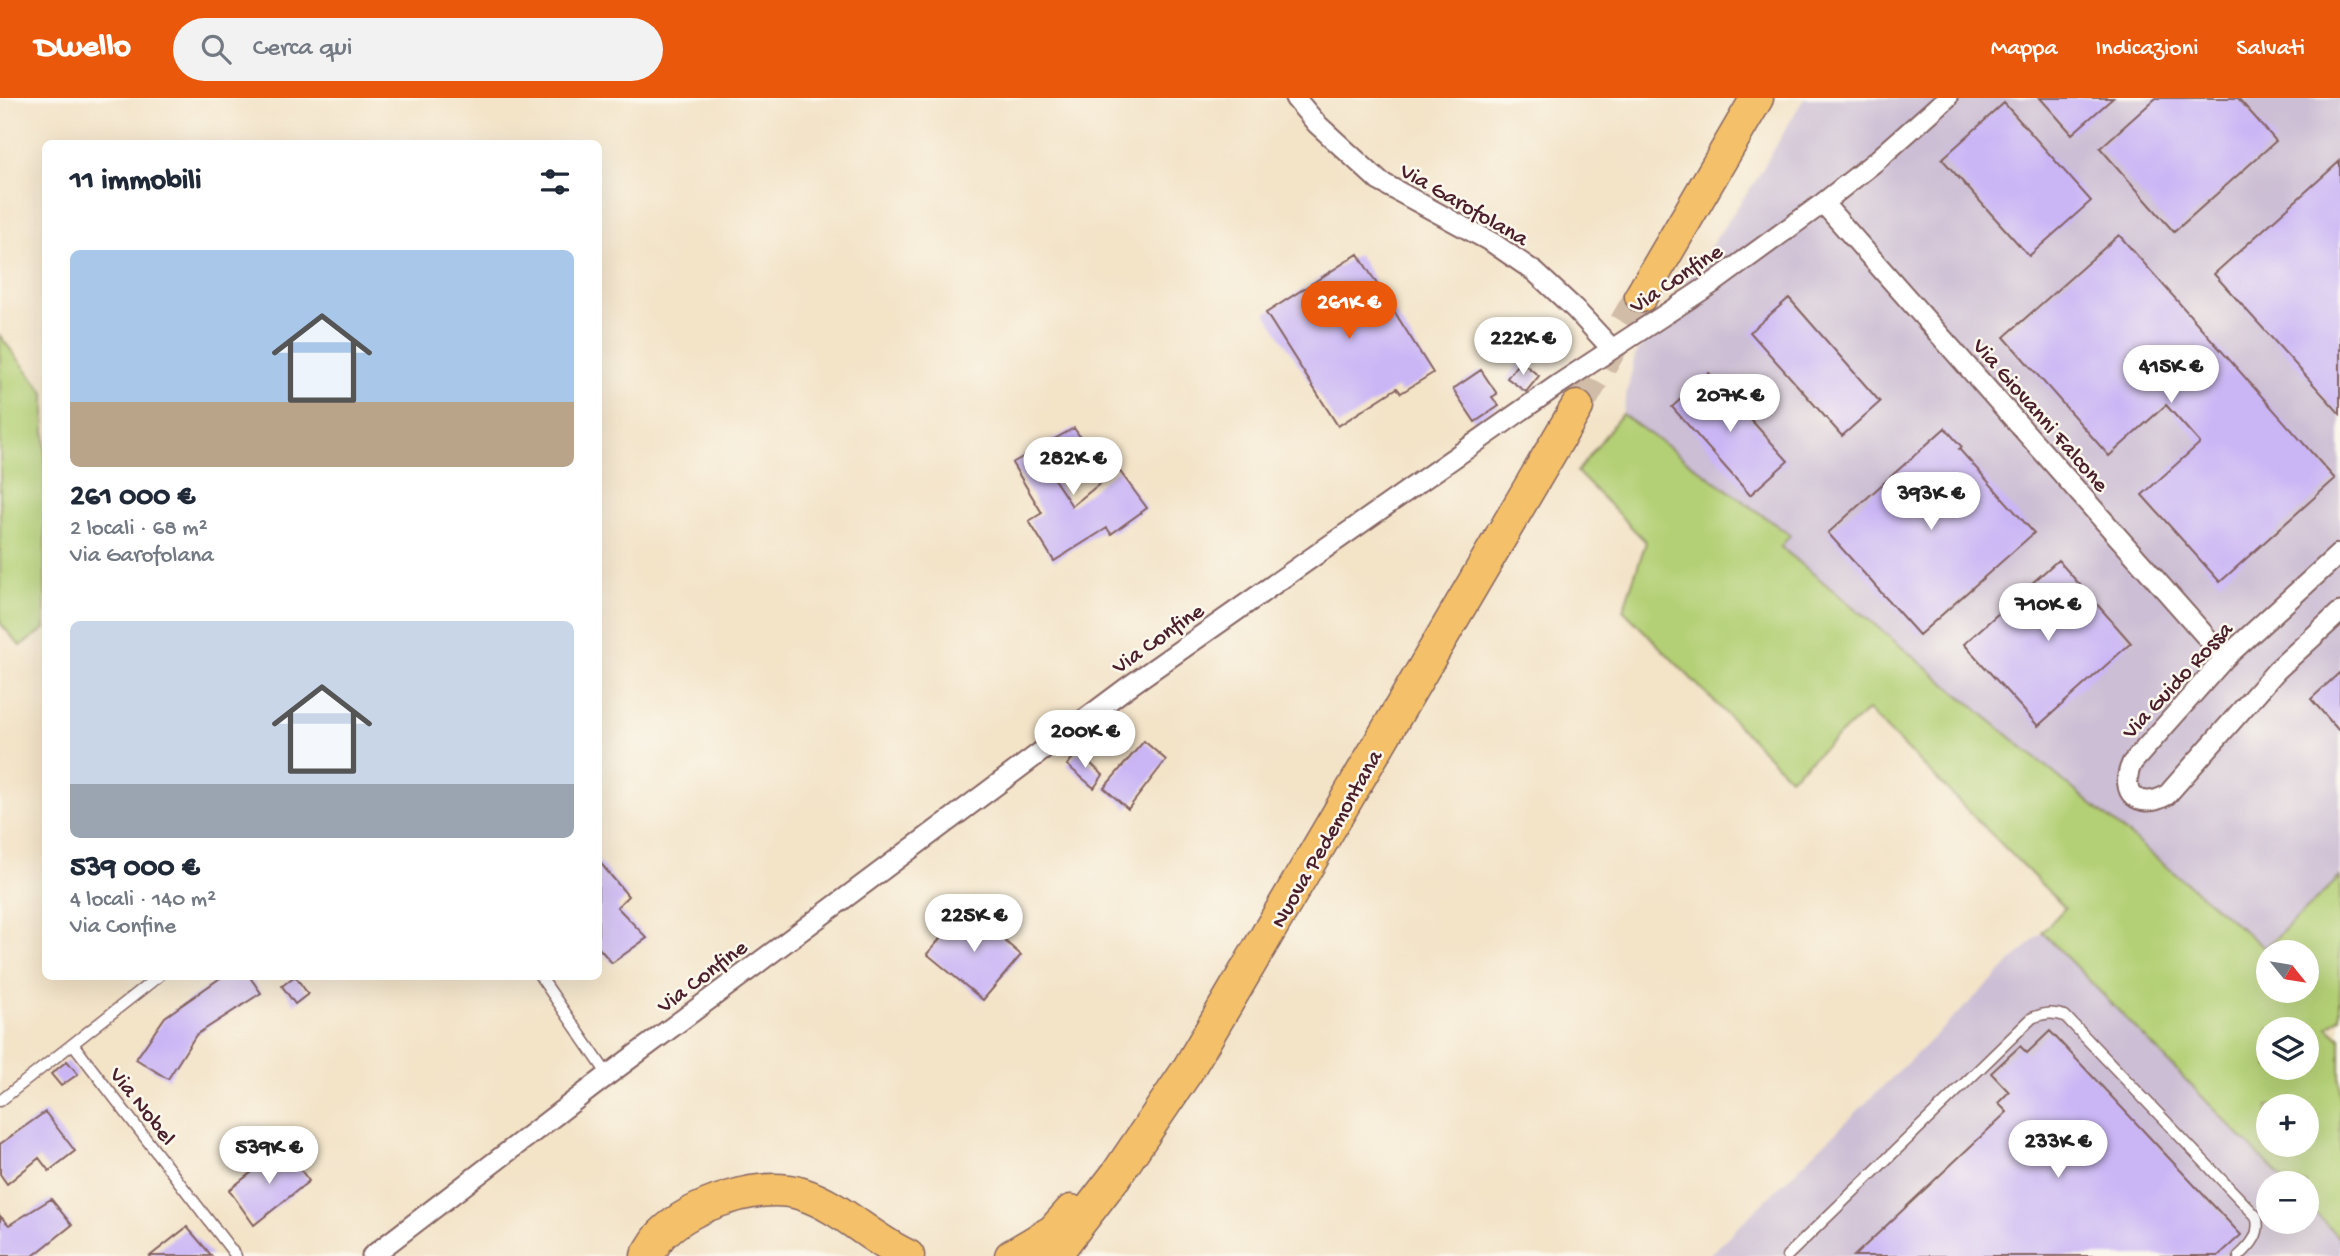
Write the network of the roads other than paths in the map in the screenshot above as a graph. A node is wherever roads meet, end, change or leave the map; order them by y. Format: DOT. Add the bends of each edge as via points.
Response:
graph roads {
  1 [pos="1295,98"];
  2 [pos="1757,98"];
  3 [pos="1947,98"];
  4 [pos="1823,203"];
  5 [pos="1642,296"];
  6 [pos="1612,349"];
  7 [pos="1577,407"];
  8 [pos="2340,552"];
  9 [pos="2340,612"];
  10 [pos="2225,658"];
  11 [pos="1315,855"];
  12 [pos="154,980"];
  13 [pos="543,980"];
  14 [pos="72,1044"];
  15 [pos="608,1074"];
  16 [pos="0,1101"];
  17 [pos="1159,1114"];
  18 [pos="876,1245"];
  19 [pos="236,1256"];
  20 [pos="372,1256"];
  21 [pos="647,1256"];
  22 [pos="908,1256"];
  23 [pos="1011,1256"];
  24 [pos="1054,1256"];
  25 [pos="1072,1256"];
  26 [pos="1787,1256"];
  27 [pos="2239,1256"];
  1 -- 6 [label="street, Via Garofolana" via="1379,181 1493,243 1535,272"];
  2 -- 5 [label="main road"];
  3 -- 4 [label="street, Via Confine"];
  4 -- 6 [label="street, Via Confine"];
  4 -- 10 [label="street, Via Giovanni Falcone"];
  6 -- 15 [label="street, Via Confine" via="1125,689"];
  7 -- 11 [label="main road, Nuova Pedemontana"];
  8 -- 10 [label="street, Via Guido Rossa"];
  9 -- 10 [label="street, Via Guido Rossa" via="2277,670 2167,795 2140,800 2127,787 2132,763"];
  11 -- 17 [label="main road, Nuova Pedemontana"];
  11 -- 23 [label="main road" via="1254,931 1161,1082 1080,1200 1053,1231"];
  12 -- 14 [label="lane"];
  13 -- 15 [label="lane"];
  14 -- 16 [label="lane"];
  14 -- 19 [label="lane, Via Nobel"];
  15 -- 20 [label="street, Via Confine"];
  17 -- 24 [label="main road, Nuova Pedemontana"];
  17 -- 25 [label="main road" via="1127,1183"];
  18 -- 21 [label="main road" via="848,1217 800,1194 767,1191 699,1207 661,1234"];
  18 -- 22 [label="main road"];
  26 -- 27 [label="lane" via="2032,1018 2043,1013 2065,1016 2256,1216 2254,1240"];
}
